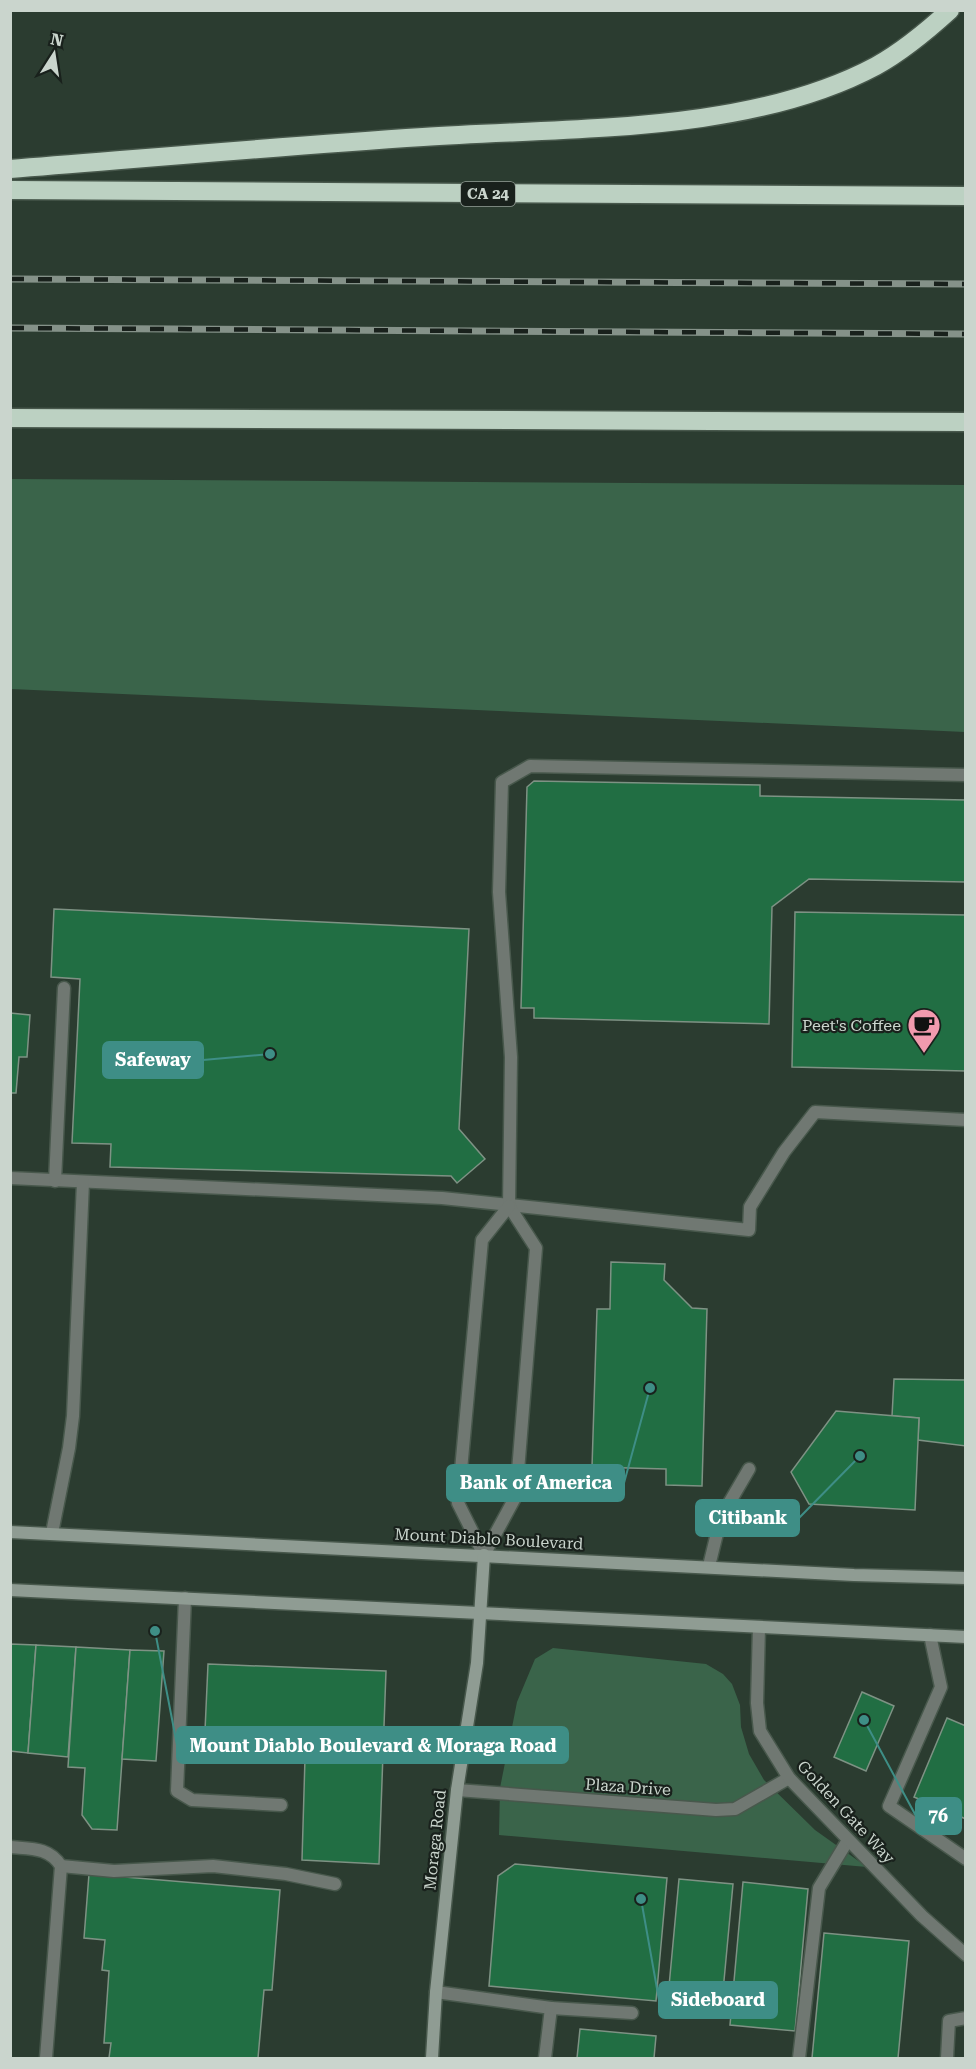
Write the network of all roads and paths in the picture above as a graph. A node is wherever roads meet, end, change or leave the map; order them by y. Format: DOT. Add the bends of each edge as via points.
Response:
graph roads {
  1 [pos="950,10"];
  2 [pos="10,169"];
  3 [pos="10,190"];
  4 [pos="966,196"];
  5 [pos="10,417"];
  6 [pos="966,422"];
  7 [pos="966,775"];
  8 [pos="64,988"];
  9 [pos="966,1120"];
  10 [pos="10,1178"];
  11 [pos="55,1181"];
  12 [pos="83,1182"];
  13 [pos="509,1206"];
  14 [pos="749,1468"];
  15 [pos="10,1532"];
  16 [pos="52,1533"];
  17 [pos="484,1555"];
  18 [pos="709,1566"];
  19 [pos="966,1578"];
  20 [pos="10,1590"];
  21 [pos="184,1598"];
  22 [pos="480,1612"];
  23 [pos="759,1627"];
  24 [pos="930,1635"];
  25 [pos="966,1637"];
  26 [pos="789,1778"];
  27 [pos="457,1790"];
  28 [pos="282,1805"];
  29 [pos="848,1840"];
  30 [pos="10,1847"];
  31 [pos="966,1858"];
  32 [pos="61,1866"];
  33 [pos="334,1884"];
  34 [pos="966,1955"];
  35 [pos="436,1992"];
  36 [pos="551,2008"];
  37 [pos="632,2013"];
  38 [pos="966,2018"];
  39 [pos="46,2058"];
  40 [pos="432,2058"];
  41 [pos="545,2058"];
  42 [pos="799,2058"];
  43 [pos="947,2058"];
  1 -- 2 [label="highway" via="903,49 851,78 799,97 736,111 627,124"];
  3 -- 4 [label="highway, CA 24"];
  5 -- 6 [label="highway"];
  7 -- 13 [label="street" via="530,766 502,782 500,892 511,1057"];
  8 -- 11 [label="street"];
  9 -- 13 [label="street" via="815,1112 750,1207 749,1230"];
  10 -- 11 [label="street"];
  11 -- 12 [label="street"];
  12 -- 13 [label="street" via="442,1198"];
  12 -- 16 [label="street" via="73,1416"];
  13 -- 17 [label="street" via="482,1240 458,1503"];
  13 -- 17 [label="street" via="536,1248 521,1461 516,1496"];
  14 -- 18 [label="street" via="721,1517"];
  15 -- 16 [label="main road, Mount Diablo Boulevard"];
  16 -- 17 [label="main road, Mount Diablo Boulevard"];
  17 -- 18 [label="main road, Mount Diablo Boulevard"];
  17 -- 22 [label="main road, Moraga Road"];
  18 -- 19 [label="main road, Mount Diablo Boulevard"];
  20 -- 21 [label="main road"];
  21 -- 22 [label="main road"];
  21 -- 28 [label="street" via="177,1791 192,1800"];
  22 -- 23 [label="main road"];
  22 -- 27 [label="main road, Moraga Road" via="477,1663"];
  23 -- 24 [label="main road"];
  23 -- 26 [label="street, Golden Gate Way" via="760,1731"];
  24 -- 25 [label="main road"];
  24 -- 31 [label="street" via="941,1687 890,1806"];
  26 -- 27 [label="street, Plaza Drive" via="735,1809 716,1810"];
  26 -- 29 [label="street, Golden Gate Way"];
  27 -- 35 [label="main road, Moraga Road"];
  29 -- 34 [label="street, Golden Gate Way"];
  29 -- 42 [label="street" via="819,1888"];
  30 -- 32 [label="street" via="43,1850 55,1856"];
  32 -- 33 [label="street" via="114,1871 213,1866"];
  32 -- 39 [label="street"];
  35 -- 36 [label="street"];
  35 -- 40 [label="main road, Moraga Road"];
  36 -- 37 [label="street"];
  36 -- 41 [label="street"];
  38 -- 43 [label="street" via="950,2021"];
}
